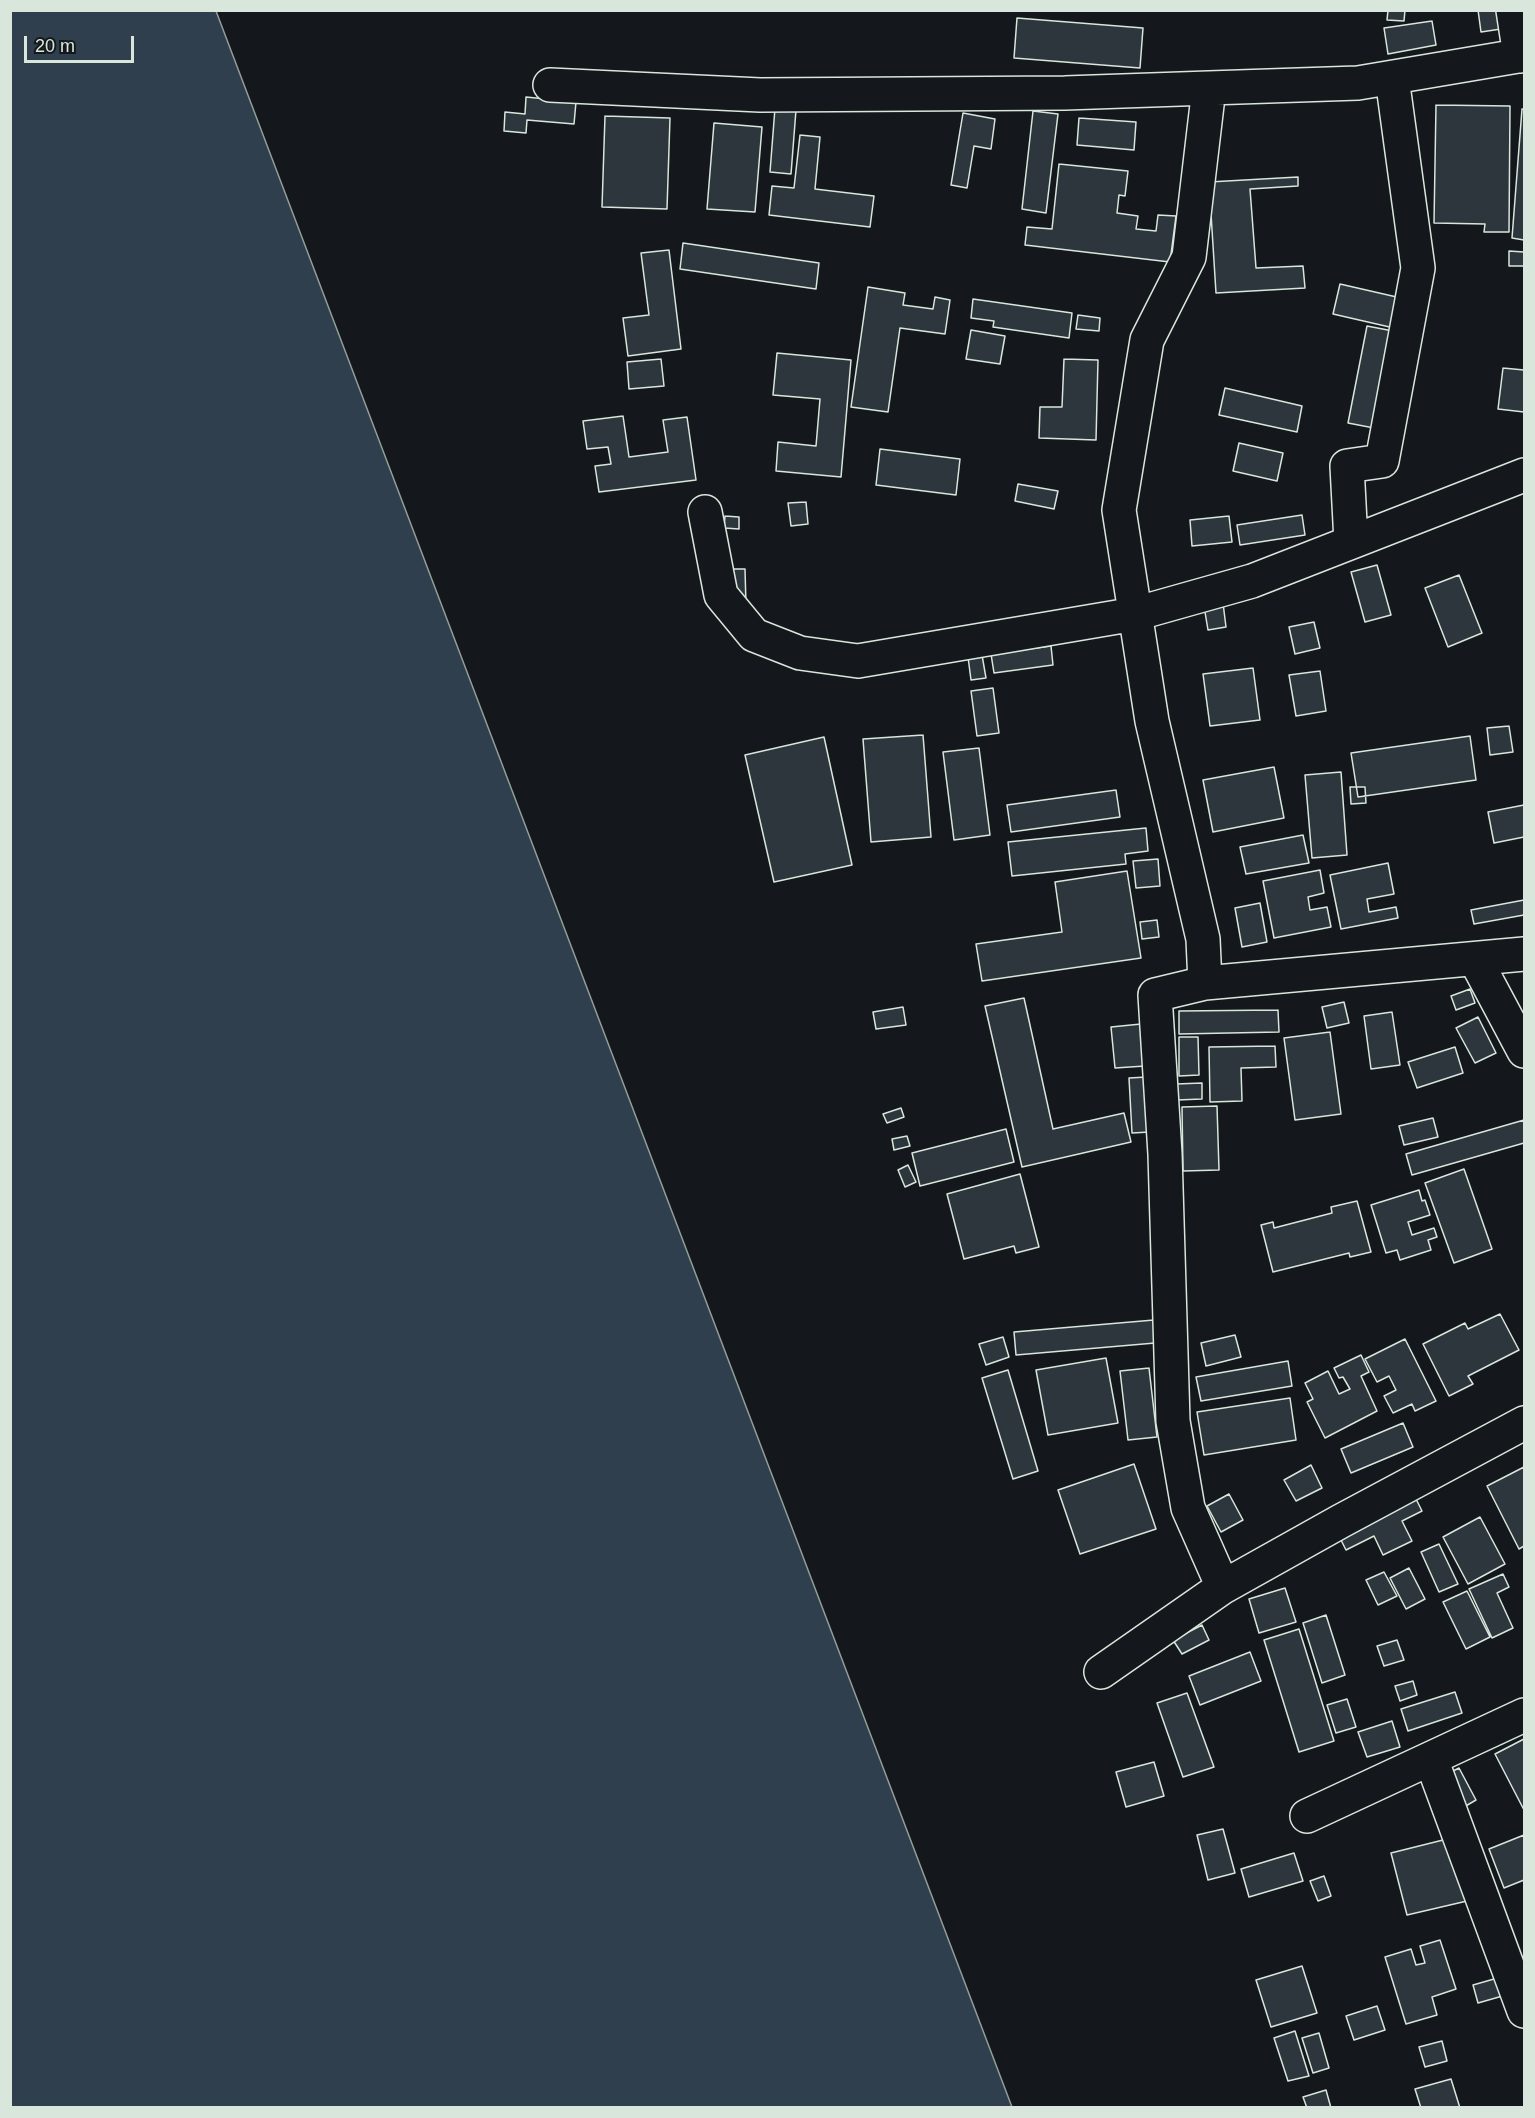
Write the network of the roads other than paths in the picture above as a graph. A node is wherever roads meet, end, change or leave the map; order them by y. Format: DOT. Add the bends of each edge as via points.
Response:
graph roads {
  1 [pos="1513,10"];
  2 [pos="1522,55"];
  3 [pos="1392,78"];
  4 [pos="550,86"];
  5 [pos="1209,88"];
  6 [pos="1524,475"];
  7 [pos="705,512"];
  8 [pos="1351,542"];
  9 [pos="1135,614"];
  10 [pos="1524,954"];
  11 [pos="1475,959"];
  12 [pos="1205,983"];
  13 [pos="1524,1051"];
  14 [pos="1524,1423"];
  15 [pos="1223,1587"];
  16 [pos="1101,1672"];
  17 [pos="1524,1715"];
  18 [pos="1431,1759"];
  19 [pos="1307,1816"];
  20 [pos="1524,2011"];
  1 -- 2 [label="street"];
  2 -- 3 [label="street"];
  3 -- 5 [label="street" via="1358,83"];
  3 -- 8 [label="street" via="1418,268 1383,461 1347,466"];
  4 -- 5 [label="street" via="760,95"];
  5 -- 9 [label="street" via="1189,257 1147,340 1119,510"];
  6 -- 8 [label="street"];
  7 -- 9 [label="street" via="721,595 754,635 800,652 858,660"];
  8 -- 9 [label="street" via="1252,581"];
  9 -- 12 [label="street" via="1152,721 1203,939"];
  10 -- 11 [label="street"];
  11 -- 12 [label="street"];
  11 -- 13 [label="street"];
  12 -- 15 [label="street" via="1155,995 1165,1154 1173,1421 1188,1508"];
  14 -- 15 [label="street"];
  15 -- 16 [label="street"];
  17 -- 18 [label="street"];
  18 -- 19 [label="street"];
  18 -- 20 [label="street"];
}
